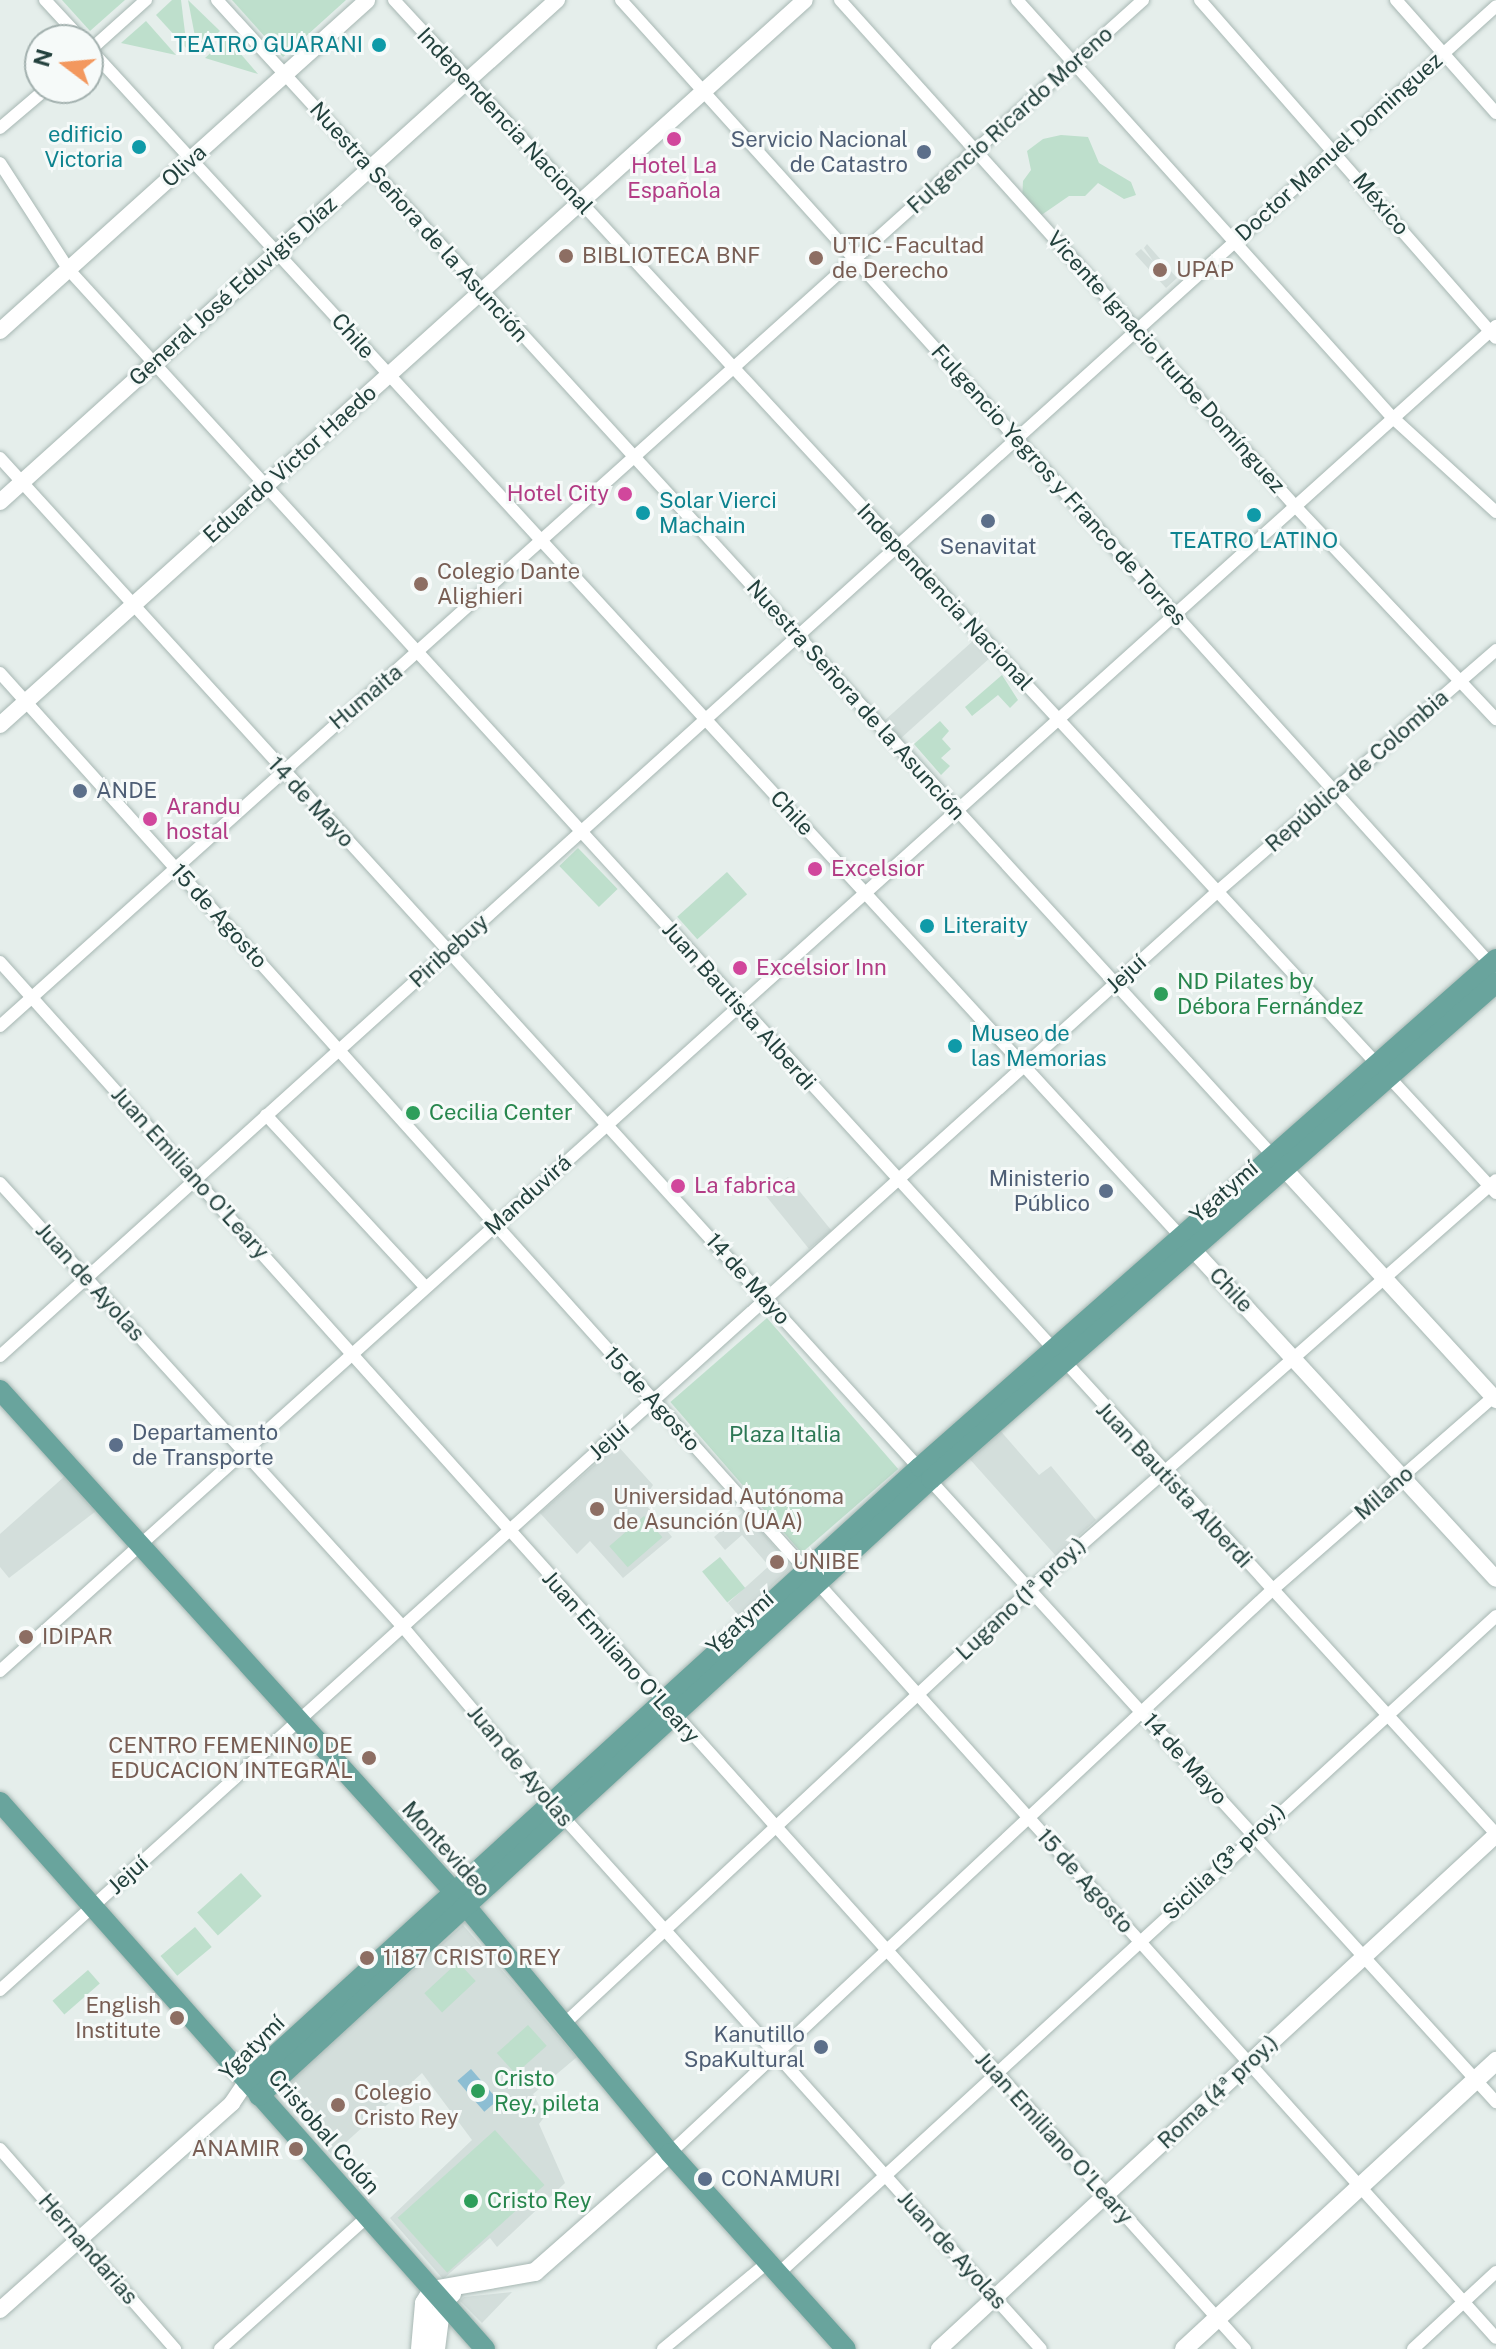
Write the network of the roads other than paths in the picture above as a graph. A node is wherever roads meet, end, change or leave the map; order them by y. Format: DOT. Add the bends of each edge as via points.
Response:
graph roads {
  1 [pos="45,0"];
  2 [pos="146,0"];
  3 [pos="217,0"];
  4 [pos="367,0"];
  5 [pos="394,0"];
  6 [pos="557,0"];
  7 [pos="621,0"];
  8 [pos="805,0"];
  9 [pos="840,0"];
  10 [pos="1017,0"];
  11 [pos="1143,0"];
  12 [pos="1200,0"];
  13 [pos="1396,0"];
  14 [pos="1496,6"];
  15 [pos="66,24"];
  16 [pos="104,33"];
  17 [pos="1443,53"];
  18 [pos="1073,63"];
  19 [pos="104,65"];
  20 [pos="285,75"];
  21 [pos="467,80"];
  22 [pos="704,92"];
  23 [pos="28,104"];
  24 [pos="1496,113"];
  25 [pos="0,128"];
  26 [pos="1336,150"];
  27 [pos="976,151"];
  28 [pos="191,159"];
  29 [pos="0,163"];
  30 [pos="370,168"];
  31 [pos="581,203"];
  32 [pos="1234,243"];
  33 [pos="276,252"];
  34 [pos="856,258"];
  35 [pos="69,270"];
  36 [pos="483,291"];
  37 [pos="0,331"];
  38 [pos="1138,331"];
  39 [pos="1494,332"];
  40 [pos="155,362"];
  41 [pos="734,369"];
  42 [pos="389,375"];
  43 [pos="1392,417"];
  44 [pos="1018,439"];
  45 [pos="0,458"];
  46 [pos="635,458"];
  47 [pos="21,482"];
  48 [pos="267,485"];
  49 [pos="0,502"];
  50 [pos="1295,506"];
  51 [pos="1496,512"];
  52 [pos="544,541"];
  53 [pos="899,548"];
  54 [pos="132,607"];
  55 [pos="1174,613"];
  56 [pos="799,637"];
  57 [pos="1496,650"];
  58 [pos="419,652"];
  59 [pos="0,673"];
  60 [pos="1460,681"];
  61 [pos="26,702"];
  62 [pos="1056,718"];
  63 [pos="1496,719"];
  64 [pos="706,720"];
  65 [pos="0,725"];
  66 [pos="281,769"];
  67 [pos="1335,790"];
  68 [pos="955,808"];
  69 [pos="582,832"];
  70 [pos="174,867"];
  71 [pos="864,891"];
  72 [pos="1218,891"];
  73 [pos="448,951"];
  74 [pos="0,962"];
  75 [pos="1495,969"];
  76 [pos="1115,984"];
  77 [pos="31,997"];
  78 [pos="738,1005"];
  79 [pos="0,1026"];
  80 [pos="338,1050"];
  81 [pos="1026,1064"];
  82 [pos="1383,1072"];
  83 [pos="266,1115"];
  84 [pos="606,1124"];
  85 [pos="1280,1164"];
  86 [pos="195,1178"];
  87 [pos="897,1181"];
  88 [pos="0,1183"];
  89 [pos="1494,1186"];
  90 [pos="495,1224"];
  91 [pos="1189,1245"];
  92 [pos="86,1278"];
  93 [pos="1384,1278"];
  94 [pos="425,1287"];
  95 [pos="766,1299"];
  96 [pos="352,1354"];
  97 [pos="0,1356"];
  98 [pos="1057,1358"];
  99 [pos="1293,1358"];
  100 [pos="0,1390"];
  101 [pos="1495,1397"];
  102 [pos="653,1400"];
  103 [pos="243,1451"];
  104 [pos="1162,1471"];
  105 [pos="925,1473"];
  106 [pos="1402,1477"];
  107 [pos="509,1531"];
  108 [pos="140,1545"];
  109 [pos="813,1579"];
  110 [pos="1496,1579"];
  111 [pos="1031,1589"];
  112 [pos="1271,1591"];
  113 [pos="1496,1616"];
  114 [pos="403,1627"];
  115 [pos="0,1671"];
  116 [pos="918,1695"];
  117 [pos="668,1710"];
  118 [pos="1142,1712"];
  119 [pos="1385,1714"];
  120 [pos="298,1720"];
  121 [pos="0,1802"];
  122 [pos="557,1811"];
  123 [pos="1028,1818"];
  124 [pos="775,1828"];
  125 [pos="1254,1835"];
  126 [pos="1496,1835"];
  127 [pos="460,1899"];
  128 [pos="92,1907"];
  129 [pos="665,1930"];
  130 [pos="1139,1941"];
  131 [pos="886,1951"];
  132 [pos="1364,1957"];
  133 [pos="0,1990"];
  134 [pos="563,2025"];
  135 [pos="776,2054"];
  136 [pos="1496,2061"];
  137 [pos="1249,2064"];
  138 [pos="996,2074"];
  139 [pos="1476,2080"];
  140 [pos="253,2089"];
  141 [pos="1496,2102"];
  142 [pos="0,2149"];
  143 [pos="670,2153"];
  144 [pos="885,2176"];
  145 [pos="1359,2187"];
  146 [pos="1106,2195"];
  147 [pos="367,2217"];
  148 [pos="80,2239"];
  149 [pos="773,2268"];
  150 [pos="1496,2272"];
  151 [pos="437,2296"];
  152 [pos="995,2298"];
  153 [pos="1464,2302"];
  154 [pos="0,2310"];
  155 [pos="1216,2318"];
  156 [pos="1496,2338"];
  157 [pos="175,2349"];
  158 [pos="220,2349"];
  159 [pos="420,2349"];
  160 [pos="436,2349"];
  161 [pos="485,2349"];
  162 [pos="663,2349"];
  163 [pos="846,2349"];
  164 [pos="939,2349"];
  165 [pos="1041,2349"];
  166 [pos="1184,2349"];
  167 [pos="1245,2349"];
  168 [pos="1413,2349"];
  1 -- 15 [label="street, Chile"];
  2 -- 16 [label="street"];
  3 -- 20 [label="street, Nuestra Señora de la Asunción"];
  4 -- 20 [label="street, Oliva"];
  5 -- 21 [label="street, Independencia Nacional"];
  6 -- 21 [label="street, General José Eduvigis Díaz"];
  7 -- 22 [label="street, Fulgencio Yegros y Franco de Torres"];
  8 -- 22 [label="street, Eduardo Victor Haedo"];
  9 -- 27 [label="street, Vicente Ignacio Iturbe Domínguez"];
  10 -- 18 [label="street"];
  11 -- 18 [label="street, Fulgencio Ricardo Moreno"];
  12 -- 26 [label="street, México"];
  13 -- 17 [label="street"];
  14 -- 17 [label="street, Doctor Manuel Dominguez"];
  17 -- 24 [label="street"];
  17 -- 26 [label="street, Doctor Manuel Dominguez"];
  18 -- 27 [label="street, Fulgencio Ricardo Moreno"];
  18 -- 32 [label="street"];
  19 -- 28 [label="street, Chile"];
  20 -- 28 [label="street, Oliva"];
  20 -- 30 [label="street, Nuestra Señora de la Asunción"];
  21 -- 30 [label="street, General José Eduvigis Díaz"];
  21 -- 31 [label="street, Independencia Nacional"];
  22 -- 31 [label="street, Eduardo Victor Haedo"];
  22 -- 34 [label="street, Fulgencio Yegros y Franco de Torres"];
  23 -- 25 [label="street"];
  26 -- 32 [label="street, Doctor Manuel Dominguez"];
  26 -- 39 [label="street, México"];
  27 -- 34 [label="street, Fulgencio Ricardo Moreno"];
  27 -- 38 [label="street, Vicente Ignacio Iturbe Domínguez"];
  28 -- 33 [label="street, Chile"];
  28 -- 35 [label="street, Oliva"];
  29 -- 35 [label="street, Juan Bautista Alberdi"];
  30 -- 33 [label="street, General José Eduvigis Díaz"];
  30 -- 36 [label="street, Nuestra Señora de la Asunción"];
  31 -- 36 [label="street, Eduardo Victor Haedo"];
  31 -- 41 [label="street, Independencia Nacional"];
  32 -- 38 [label="street, Doctor Manuel Dominguez"];
  32 -- 43 [label="street"];
  33 -- 40 [label="street, General José Eduvigis Díaz"];
  33 -- 42 [label="street, Chile"];
  34 -- 41 [label="street, Fulgencio Ricardo Moreno"];
  34 -- 44 [label="street, Fulgencio Yegros y Franco de Torres"];
  35 -- 37 [label="street, Oliva"];
  35 -- 40 [label="street, Juan Bautista Alberdi"];
  36 -- 42 [label="street, Eduardo Victor Haedo"];
  36 -- 46 [label="street, Nuestra Señora de la Asunción"];
  38 -- 44 [label="street, Doctor Manuel Dominguez"];
  38 -- 50 [label="street, Vicente Ignacio Iturbe Domínguez"];
  39 -- 43 [label="street, Manduvirá"];
  40 -- 47 [label="street, General José Eduvigis Díaz"];
  40 -- 48 [label="street, Juan Bautista Alberdi"];
  41 -- 46 [label="street, Humaita"];
  41 -- 53 [label="street, Independencia Nacional"];
  42 -- 48 [label="street, Eduardo Victor Haedo"];
  42 -- 52 [label="street, Chile"];
  43 -- 50 [label="street, Manduvirá"];
  43 -- 51 [label="street"];
  44 -- 53 [label="street, Doctor Manuel Dominguez"];
  44 -- 55 [label="street, Fulgencio Yegros y Franco de Torres"];
  45 -- 47 [label="street, 14 de Mayo"];
  46 -- 52 [label="street, Humaita"];
  46 -- 56 [label="street, Nuestra Señora de la Asunción"];
  47 -- 49 [label="street, General José Eduvigis Díaz"];
  47 -- 54 [label="street, 14 de Mayo"];
  48 -- 54 [label="street, Eduardo Victor Haedo"];
  48 -- 58 [label="street, Juan Bautista Alberdi"];
  50 -- 55 [label="street, Manduvirá"];
  50 -- 60 [label="street, Vicente Ignacio Iturbe Domínguez"];
  52 -- 58 [label="street, Humaita"];
  52 -- 64 [label="street, Chile"];
  53 -- 56 [label="street, Piribebuy"];
  53 -- 62 [label="street, Independencia Nacional"];
  54 -- 61 [label="street, Eduardo Victor Haedo"];
  54 -- 66 [label="street, 14 de Mayo"];
  55 -- 62 [label="street, Manduvirá"];
  55 -- 67 [label="street, Fulgencio Yegros y Franco de Torres"];
  56 -- 64 [label="street, Piribebuy"];
  56 -- 68 [label="street, Nuestra Señora de la Asunción"];
  57 -- 60 [label="street, República de Colombia"];
  58 -- 66 [label="street, Humaita"];
  58 -- 69 [label="street, Juan Bautista Alberdi"];
  59 -- 61 [label="street, 15 de Agosto"];
  60 -- 63 [label="street, Vicente Ignacio Iturbe Domínguez"];
  60 -- 67 [label="street, República de Colombia"];
  61 -- 65 [label="street, Eduardo Victor Haedo"];
  61 -- 70 [label="street, 15 de Agosto"];
  62 -- 68 [label="street, Manduvirá"];
  62 -- 72 [label="street, Independencia Nacional"];
  64 -- 69 [label="street, Piribebuy"];
  64 -- 71 [label="street, Chile"];
  66 -- 70 [label="street, Humaita"];
  66 -- 73 [label="street, 14 de Mayo"];
  67 -- 72 [label="street, República de Colombia"];
  67 -- 75 [label="street, Fulgencio Yegros y Franco de Torres"];
  68 -- 71 [label="street, Manduvirá"];
  68 -- 76 [label="street, Nuestra Señora de la Asunción"];
  69 -- 73 [label="street, Piribebuy"];
  69 -- 78 [label="street, Juan Bautista Alberdi"];
  70 -- 77 [label="street, Humaita"];
  70 -- 80 [label="street, 15 de Agosto"];
  71 -- 78 [label="street, Manduvirá"];
  71 -- 81 [label="street, Chile"];
  72 -- 76 [label="street, Jejuí"];
  72 -- 82 [label="street, Independencia Nacional"];
  73 -- 80 [label="street, Piribebuy"];
  73 -- 84 [label="street, 14 de Mayo"];
  74 -- 77 [label="street, Juan Emiliano O'Leary"];
  75 -- 82 [label="main road, Ygatymí"];
  76 -- 81 [label="street, Jejuí"];
  76 -- 85 [label="street, Nuestra Señora de la Asunción"];
  77 -- 79 [label="street, Humaita"];
  77 -- 86 [label="street, Juan Emiliano O'Leary"];
  78 -- 84 [label="street, Manduvirá"];
  78 -- 87 [label="street, Juan Bautista Alberdi"];
  80 -- 83 [label="street, Piribebuy"];
  80 -- 90 [label="street, 15 de Agosto"];
  81 -- 87 [label="street, Jejuí"];
  81 -- 91 [label="street, Chile"];
  82 -- 85 [label="main road, Ygatymí"];
  82 -- 89 [label="street, Independencia Nacional"];
  83 -- 86 [label="street, Piribebuy"];
  83 -- 94 [label="street"];
  84 -- 90 [label="street, Manduvirá"];
  84 -- 95 [label="street, 14 de Mayo"];
  85 -- 91 [label="main road, Ygatymí"];
  85 -- 93 [label="street, Nuestra Señora de la Asunción"];
  86 -- 92 [label="street, Piribebuy"];
  86 -- 96 [label="street, Juan Emiliano O'Leary"];
  87 -- 95 [label="street, Jejuí"];
  87 -- 98 [label="street, Juan Bautista Alberdi"];
  88 -- 92 [label="street, Juan de Ayolas"];
  89 -- 93 [label="street, Lugano (1ª proy.)"];
  90 -- 94 [label="street, Manduvirá"];
  90 -- 102 [label="street, 15 de Agosto"];
  91 -- 98 [label="main road, Ygatymí"];
  91 -- 99 [label="street, Chile"];
  92 -- 97 [label="street, Piribebuy"];
  92 -- 103 [label="street, Juan de Ayolas"];
  93 -- 99 [label="street, Lugano (1ª proy.)"];
  93 -- 101 [label="street, Nuestra Señora de la Asunción"];
  94 -- 96 [label="street, Manduvirá"];
  95 -- 102 [label="street, Jejuí"];
  95 -- 105 [label="street, 14 de Mayo"];
  96 -- 103 [label="street, Manduvirá"];
  96 -- 107 [label="street, Juan Emiliano O'Leary"];
  98 -- 104 [label="street, Juan Bautista Alberdi"];
  98 -- 105 [label="main road, Ygatymí"];
  99 -- 104 [label="street, Lugano (1ª proy.)"];
  99 -- 106 [label="street, Chile"];
  100 -- 108 [label="main road, Montevideo"];
  101 -- 106 [label="street, Milano"];
  102 -- 107 [label="street, Jejuí"];
  102 -- 109 [label="street, 15 de Agosto"];
  103 -- 108 [label="street, Manduvirá"];
  103 -- 114 [label="street, Juan de Ayolas"];
  104 -- 111 [label="street, Lugano (1ª proy.)"];
  104 -- 112 [label="street, Juan Bautista Alberdi"];
  105 -- 109 [label="main road, Ygatymí"];
  105 -- 111 [label="street, 14 de Mayo"];
  106 -- 110 [label="street, Chile"];
  106 -- 112 [label="street, Milano"];
  107 -- 114 [label="street, Jejuí"];
  107 -- 117 [label="street, Juan Emiliano O'Leary"];
  108 -- 115 [label="street, Manduvirá"];
  108 -- 120 [label="main road, Montevideo"];
  109 -- 116 [label="street, 15 de Agosto"];
  109 -- 117 [label="main road, Ygatymí"];
  111 -- 116 [label="street, Lugano (1ª proy.)"];
  111 -- 118 [label="street, 14 de Mayo"];
  112 -- 118 [label="street, Milano"];
  112 -- 119 [label="street, Juan Bautista Alberdi"];
  113 -- 119 [label="street, Sicilia (3ª proy.)"];
  114 -- 120 [label="street, Jejuí"];
  114 -- 122 [label="street, Juan de Ayolas"];
  116 -- 123 [label="street, 15 de Agosto"];
  116 -- 124 [label="street, Lugano (1ª proy.)"];
  117 -- 122 [label="main road, Ygatymí"];
  117 -- 124 [label="street, Juan Emiliano O'Leary"];
  118 -- 123 [label="street, Milano"];
  118 -- 125 [label="street, 14 de Mayo"];
  119 -- 125 [label="street, Sicilia (3ª proy.)"];
  119 -- 126 [label="street, Juan Bautista Alberdi"];
  120 -- 127 [label="main road, Montevideo"];
  120 -- 128 [label="street, Jejuí"];
  121 -- 128 [label="main road, Cristobal Colón"];
  122 -- 127 [label="main road, Ygatymí"];
  122 -- 129 [label="street, Juan de Ayolas"];
  123 -- 130 [label="street, 15 de Agosto"];
  123 -- 131 [label="street, Milano"];
  124 -- 129 [label="street, Lugano (1ª proy.)"];
  124 -- 131 [label="street, Juan Emiliano O'Leary"];
  125 -- 130 [label="street, Sicilia (3ª proy.)"];
  125 -- 132 [label="street, 14 de Mayo"];
  126 -- 132 [label="street, Roma (4ª proy.)"];
  127 -- 134 [label="main road, Montevideo"];
  127 -- 140 [label="main road, Ygatymí"];
  128 -- 133 [label="street, Jejuí"];
  128 -- 140 [label="main road, Cristobal Colón"];
  129 -- 134 [label="street, Lugano (1ª proy.)"];
  129 -- 135 [label="street, Juan de Ayolas"];
  130 -- 137 [label="street, 15 de Agosto"];
  130 -- 138 [label="street, Sicilia (3ª proy.)"];
  131 -- 135 [label="street, Milano"];
  131 -- 138 [label="street, Juan Emiliano O'Leary"];
  132 -- 137 [label="street, Roma (4ª proy.)"];
  132 -- 139 [label="street, 14 de Mayo"];
  134 -- 143 [label="main road, Montevideo"];
  135 -- 143 [label="street, Milano"];
  135 -- 144 [label="street, Juan de Ayolas"];
  136 -- 139 [label="main road"];
  137 -- 145 [label="street, 15 de Agosto"];
  137 -- 146 [label="street, Roma (4ª proy.)"];
  138 -- 144 [label="street, Sicilia (3ª proy.)"];
  138 -- 146 [label="street, Juan Emiliano O'Leary"];
  139 -- 141 [label="street, 14 de Mayo"];
  139 -- 145 [label="main road"];
  140 -- 147 [label="main road, Cristobal Colón"];
  140 -- 148 [label="street, Ygatymí"];
  142 -- 148 [label="street, Hernandarias"];
  143 -- 149 [label="main road, Montevideo"];
  143 -- 151 [label="main road" via="535,2272"];
  144 -- 149 [label="street, Sicilia (3ª proy.)"];
  144 -- 152 [label="street, Juan de Ayolas"];
  145 -- 153 [label="street, 15 de Agosto"];
  145 -- 155 [label="main road"];
  146 -- 152 [label="street, Roma (4ª proy.)"];
  146 -- 155 [label="street, Juan Emiliano O'Leary"];
  147 -- 151 [label="main road, Cristobal Colón"];
  147 -- 158 [label="street"];
  148 -- 154 [label="street, Ygatymí"];
  148 -- 157 [label="street, Hernandarias"];
  149 -- 162 [label="street, Sicilia (3ª proy.)"];
  149 -- 163 [label="main road, Montevideo"];
  150 -- 153 [label="street"];
  151 -- 159 [label="main road" via="424,2303"];
  151 -- 160 [label="main road"];
  151 -- 161 [label="main road, Cristobal Colón"];
  152 -- 164 [label="street, Roma (4ª proy.)"];
  152 -- 165 [label="street, Juan de Ayolas"];
  153 -- 156 [label="street, 15 de Agosto"];
  153 -- 168 [label="street"];
  155 -- 166 [label="main road"];
  155 -- 167 [label="street, Juan Emiliano O'Leary"];
}
